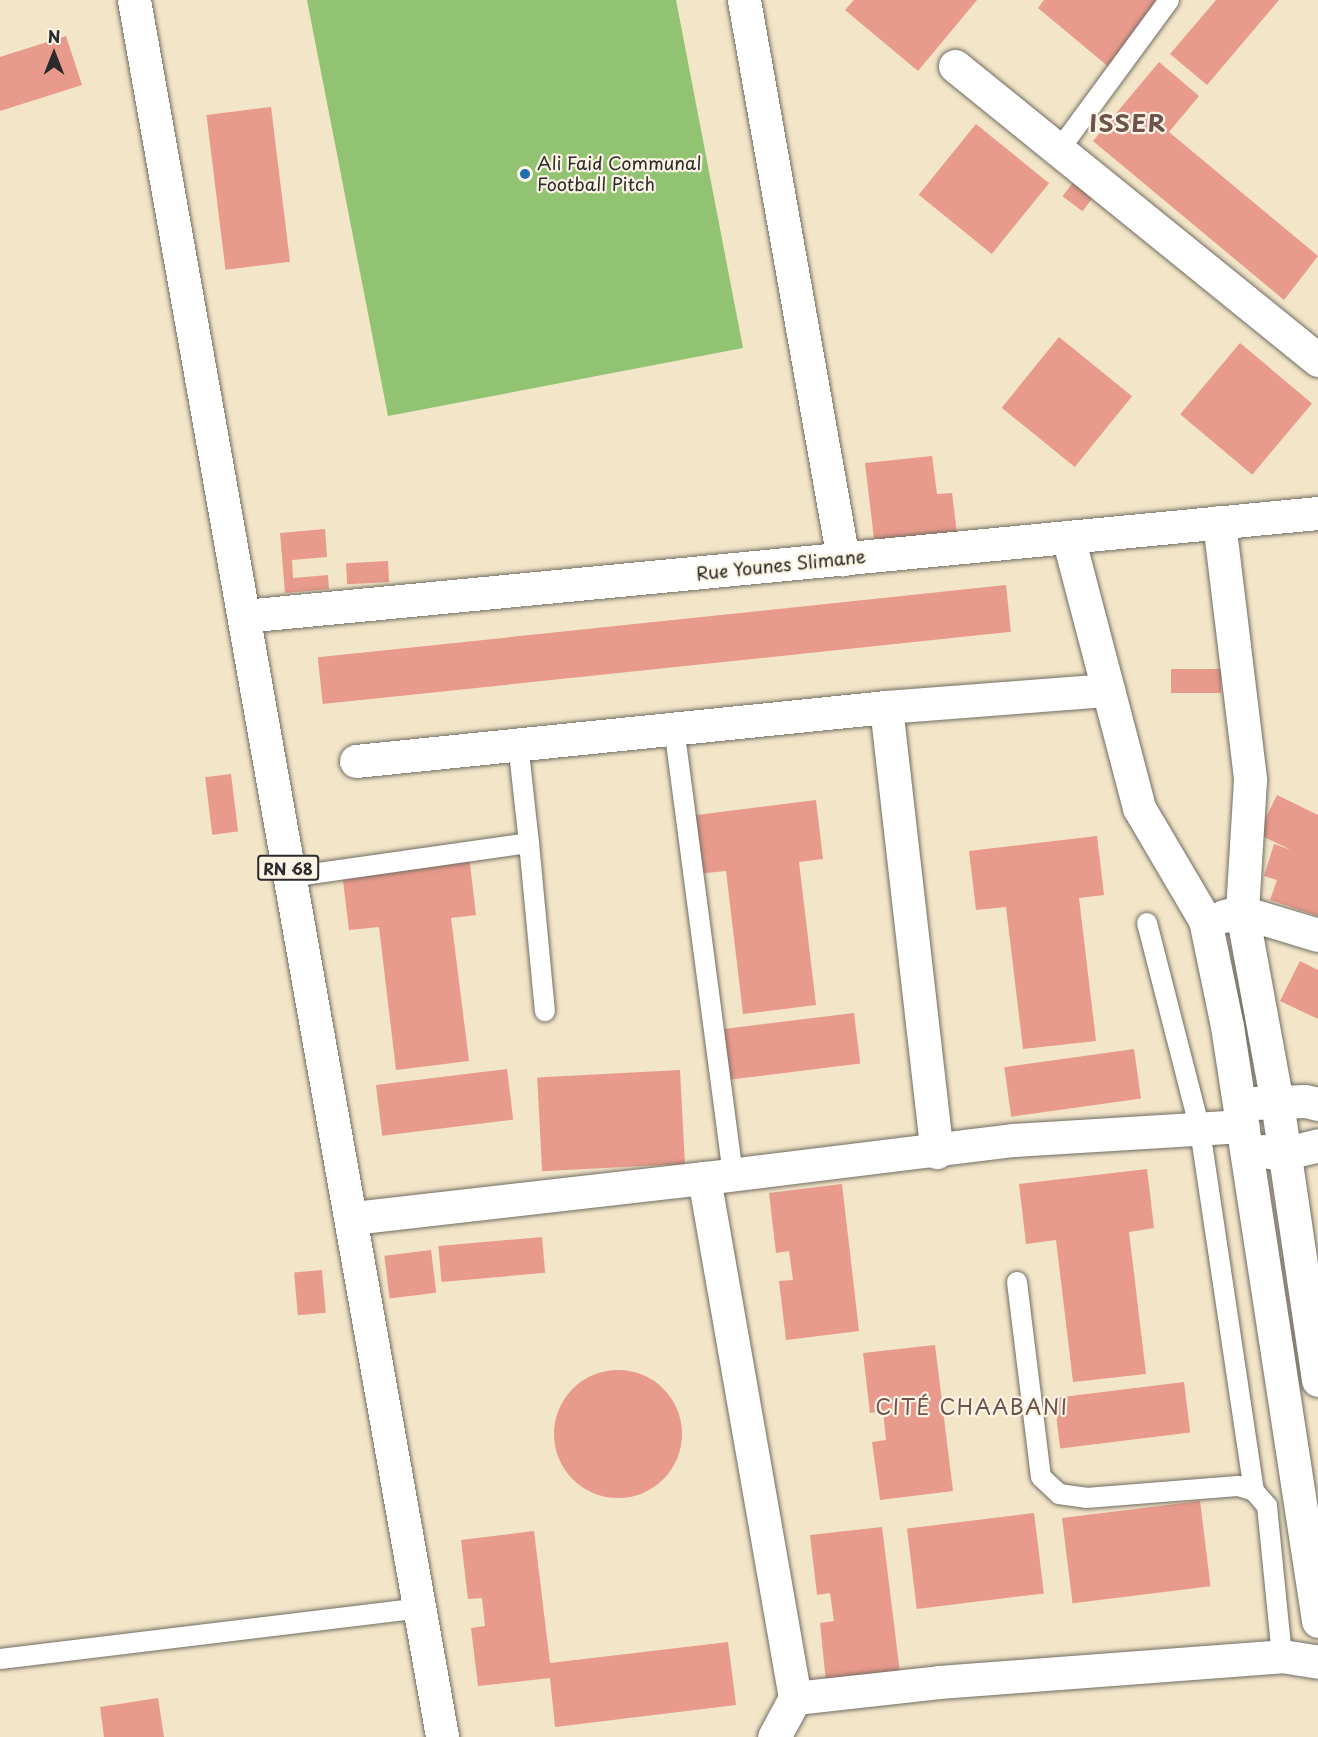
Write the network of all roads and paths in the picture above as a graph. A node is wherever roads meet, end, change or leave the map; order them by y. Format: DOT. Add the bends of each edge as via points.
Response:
graph roads {
  1 [pos="134,0"];
  2 [pos="744,0"];
  3 [pos="1169,0"];
  4 [pos="956,66"];
  5 [pos="1059,150"];
  6 [pos="1318,360"];
  7 [pos="1318,513"];
  8 [pos="1219,522"];
  9 [pos="1068,537"];
  10 [pos="843,559"];
  11 [pos="244,616"];
  12 [pos="1108,690"];
  13 [pos="886,707"];
  14 [pos="674,727"];
  15 [pos="518,744"];
  16 [pos="356,761"];
  17 [pos="529,843"];
  18 [pos="290,877"];
  19 [pos="1242,912"];
  20 [pos="1205,920"];
  21 [pos="1147,923"];
  22 [pos="1318,935"];
  23 [pos="545,1011"];
  24 [pos="1277,1102"];
  25 [pos="1318,1104"];
  26 [pos="1243,1126"];
  27 [pos="1200,1130"];
  28 [pos="1318,1145"];
  29 [pos="937,1152"];
  30 [pos="1283,1154"];
  31 [pos="718,1176"];
  32 [pos="353,1218"];
  33 [pos="1017,1282"];
  34 [pos="1318,1380"];
  35 [pos="1254,1491"];
  36 [pos="420,1608"];
  37 [pos="1318,1621"];
  38 [pos="1282,1656"];
  39 [pos="0,1659"];
  40 [pos="1318,1662"];
  41 [pos="795,1698"];
  42 [pos="442,1737"];
  43 [pos="774,1737"];
  1 -- 11 [label="street, RN 68"];
  2 -- 10 [label="street"];
  3 -- 5 [label="lane"];
  4 -- 5 [label="street"];
  5 -- 6 [label="street"];
  7 -- 8 [label="street, Rue Younes Slimane"];
  8 -- 9 [label="street, Rue Younes Slimane"];
  8 -- 19 [label="street" via="1250,780"];
  9 -- 10 [label="street, Rue Younes Slimane"];
  9 -- 12 [label="street"];
  10 -- 11 [label="street, Rue Younes Slimane"];
  11 -- 18 [label="street, RN 68"];
  12 -- 13 [label="street"];
  12 -- 20 [label="street" via="1139,808"];
  13 -- 14 [label="street"];
  13 -- 29 [label="street"];
  14 -- 15 [label="street"];
  14 -- 31 [label="lane"];
  15 -- 16 [label="street"];
  15 -- 17 [label="lane"];
  17 -- 18 [label="lane"];
  17 -- 23 [label="lane"];
  18 -- 32 [label="street, RN 68"];
  19 -- 20 [label="street"];
  19 -- 22 [label="street"];
  19 -- 24 [label="street"];
  20 -- 26 [label="street"];
  21 -- 27 [label="lane"];
  24 -- 25 [label="street"];
  24 -- 26 [label="street"];
  24 -- 30 [label="street"];
  26 -- 27 [label="street"];
  26 -- 30 [label="street"];
  26 -- 37 [label="street"];
  27 -- 29 [label="street" via="1014,1140"];
  27 -- 35 [label="lane"];
  28 -- 30 [label="street"];
  29 -- 31 [label="street"];
  30 -- 34 [label="street"];
  31 -- 32 [label="street"];
  31 -- 41 [label="street"];
  32 -- 36 [label="street, RN 68"];
  33 -- 35 [label="lane" via="1041,1477 1059,1494 1086,1498 1238,1486"];
  35 -- 38 [label="lane" via="1267,1506"];
  36 -- 39 [label="lane"];
  36 -- 42 [label="street, RN 68"];
  38 -- 40 [label="street"];
  38 -- 41 [label="street" via="939,1682"];
  41 -- 43 [label="street"];
}
